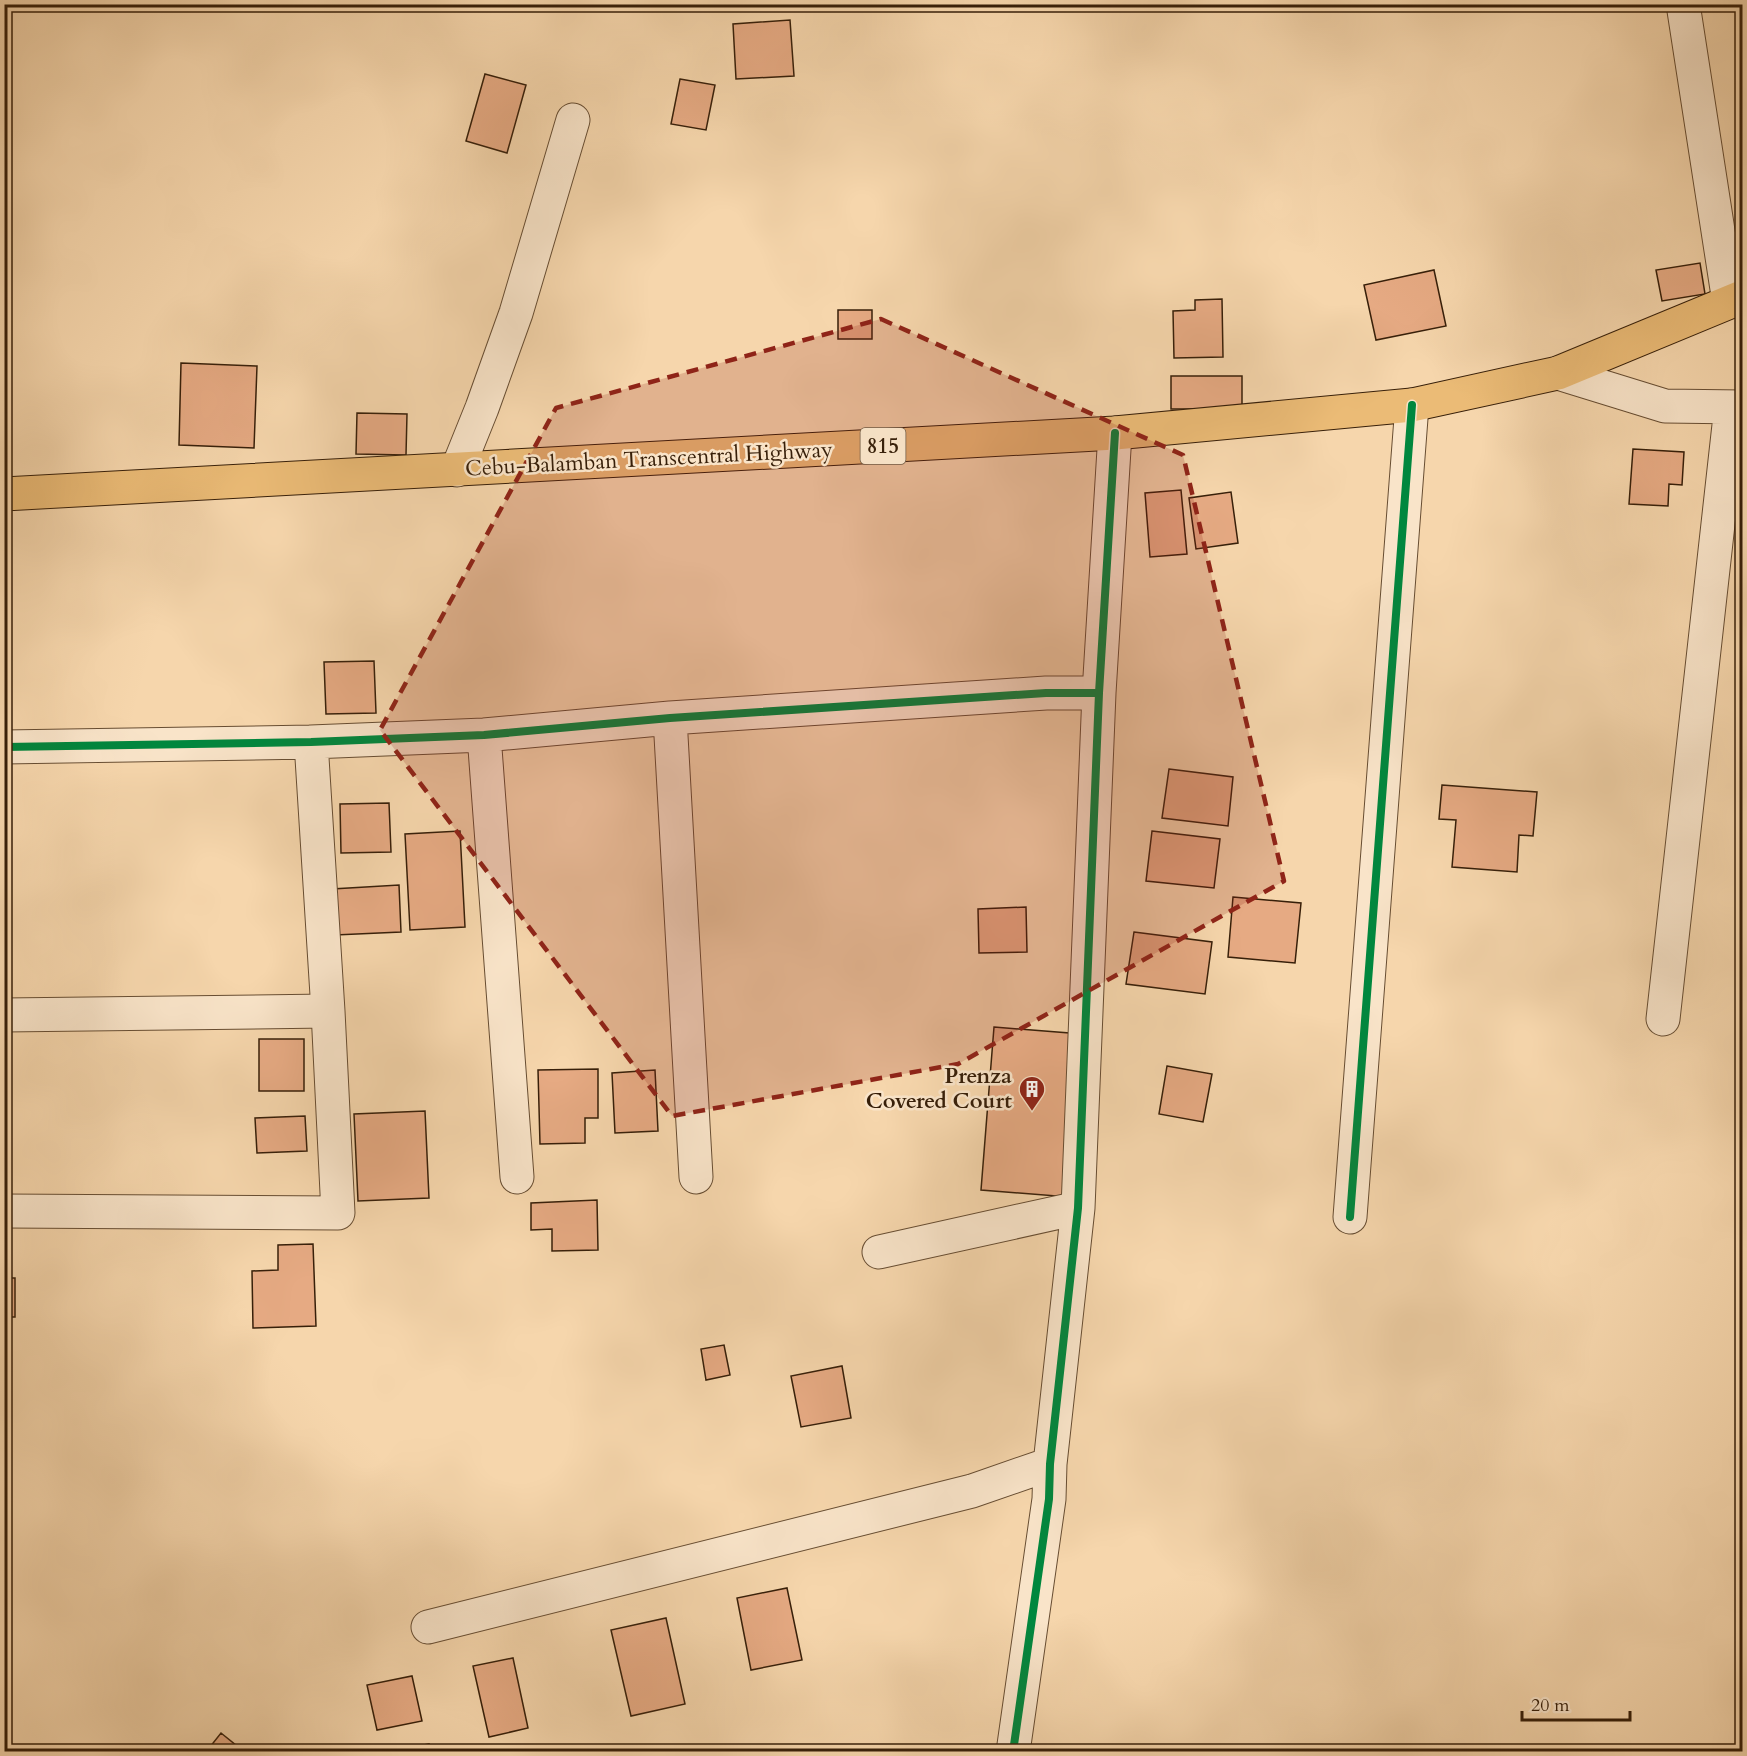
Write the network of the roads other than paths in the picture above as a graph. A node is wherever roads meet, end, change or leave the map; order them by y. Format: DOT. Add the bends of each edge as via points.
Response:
graph roads {
  1 [pos="1683,4"];
  2 [pos="573,120"];
  3 [pos="1736,300"];
  4 [pos="1558,373"];
  5 [pos="1412,405"];
  6 [pos="1737,407"];
  7 [pos="1115,433"];
  8 [pos="457,470"];
  9 [pos="4,494"];
  10 [pos="1099,693"];
  11 [pos="670,718"];
  12 [pos="484,735"];
  13 [pos="311,742"];
  14 [pos="4,747"];
  15 [pos="328,1011"];
  16 [pos="4,1015"];
  17 [pos="1663,1018"];
  18 [pos="517,1177"];
  19 [pos="696,1177"];
  20 [pos="1078,1208"];
  21 [pos="4,1211"];
  22 [pos="1350,1217"];
  23 [pos="879,1252"];
  24 [pos="1050,1464"];
  25 [pos="428,1627"];
  26 [pos="1013,1752"];
  1 -- 3 [label="street"];
  2 -- 8 [label="street" via="516,313"];
  3 -- 4 [label="main road, Cebu-Balamban Transcentral Highway / 815"];
  4 -- 5 [label="main road, Cebu-Balamban Transcentral Highway / 815"];
  4 -- 6 [label="street" via="1665,406"];
  5 -- 7 [label="main road, Cebu-Balamban Transcentral Highway / 815"];
  5 -- 22 [label="street"];
  6 -- 17 [label="street"];
  7 -- 8 [label="main road, Cebu-Balamban Transcentral Highway / 815"];
  7 -- 10 [label="street"];
  8 -- 9 [label="main road, Cebu-Balamban Transcentral Highway / 815"];
  10 -- 11 [label="street" via="1046,693"];
  10 -- 20 [label="street"];
  11 -- 12 [label="street"];
  11 -- 19 [label="street"];
  12 -- 13 [label="street"];
  12 -- 18 [label="street"];
  13 -- 14 [label="street"];
  13 -- 15 [label="street"];
  15 -- 16 [label="street"];
  15 -- 21 [label="street" via="338,1213"];
  20 -- 23 [label="street"];
  20 -- 24 [label="street"];
  24 -- 25 [label="street" via="972,1491"];
  24 -- 26 [label="street" via="1049,1498"];
}
